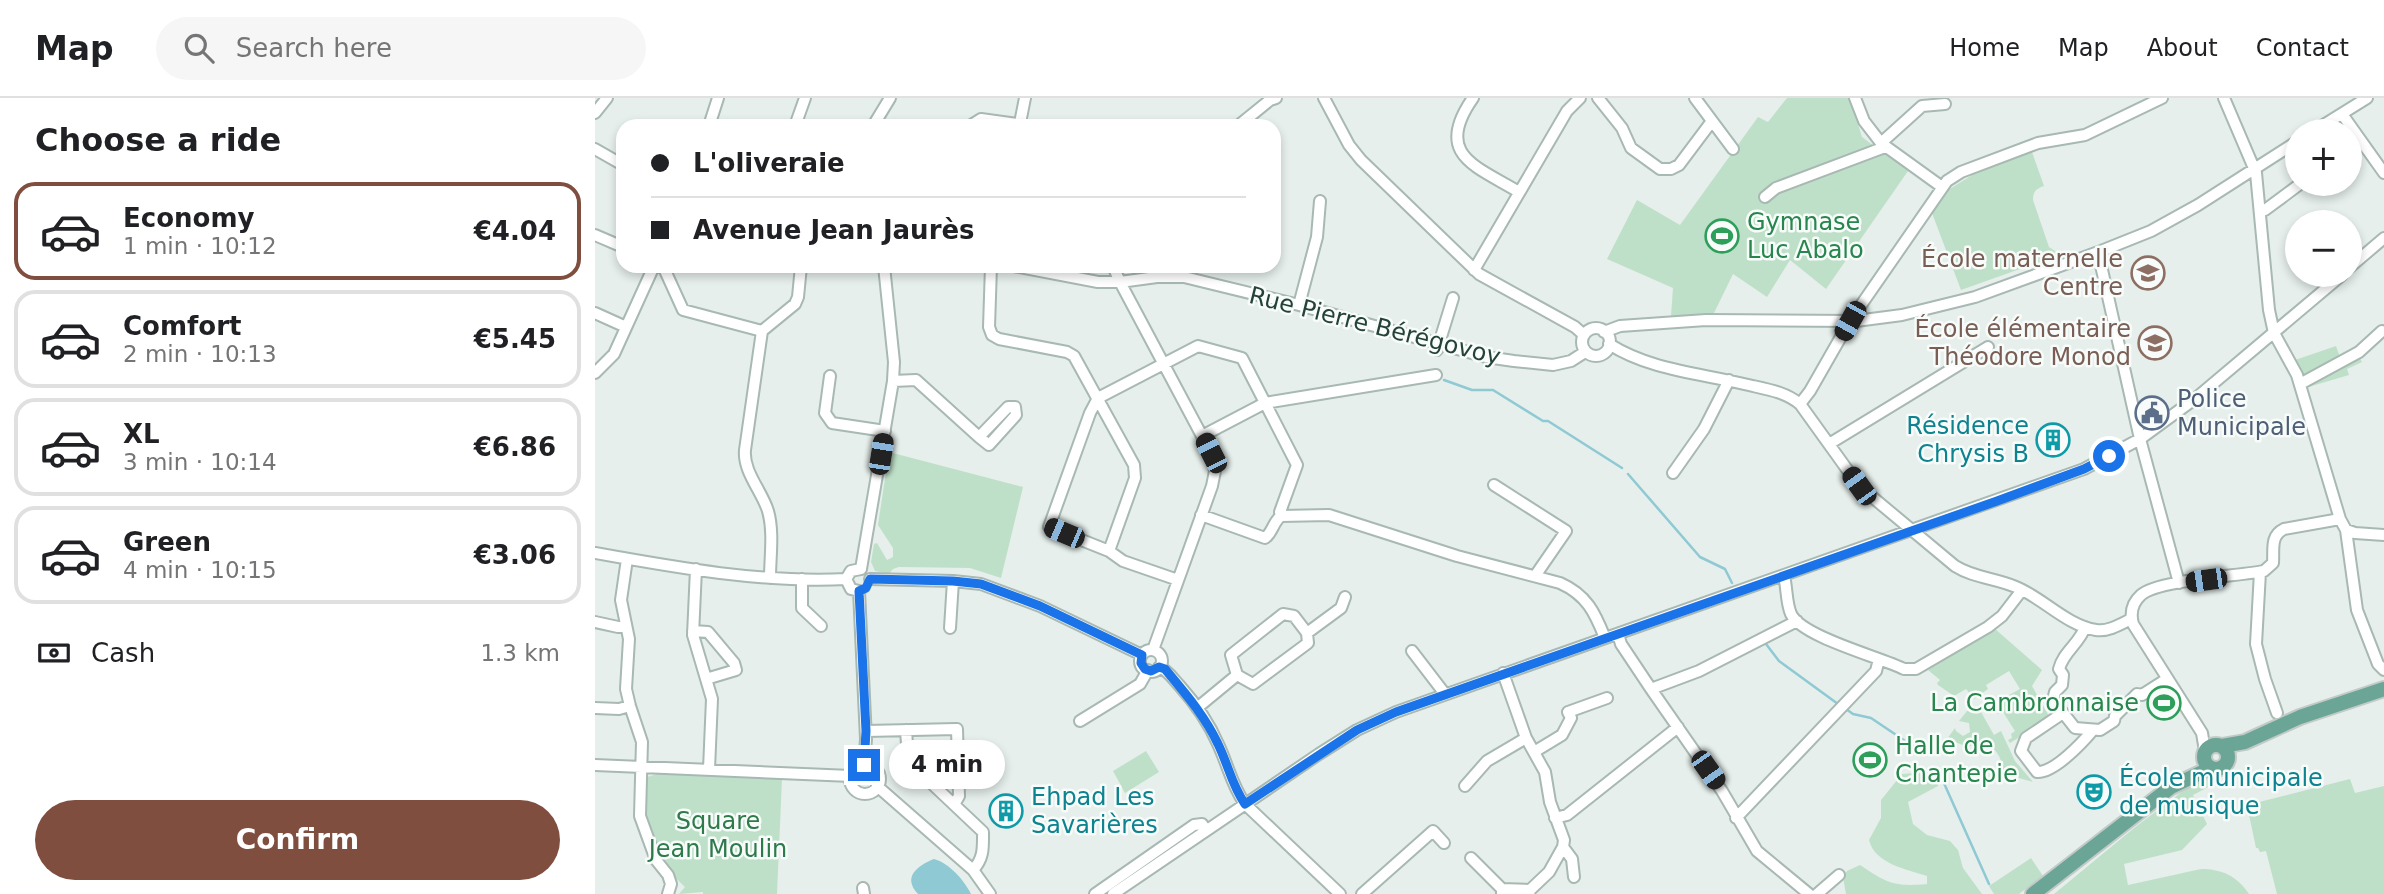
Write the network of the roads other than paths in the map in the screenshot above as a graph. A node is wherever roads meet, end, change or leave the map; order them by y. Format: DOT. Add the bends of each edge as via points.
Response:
graph roads {
  1 [pos="607,98"];
  2 [pos="718,98"];
  3 [pos="805,98"];
  4 [pos="890,98"];
  5 [pos="1025,98"];
  6 [pos="1276,98"];
  7 [pos="1324,98"];
  8 [pos="1473,98"];
  9 [pos="1580,98"];
  10 [pos="1598,98"];
  11 [pos="1695,98"];
  12 [pos="1854,98"];
  13 [pos="2162,98"];
  14 [pos="2224,98"];
  15 [pos="2367,98"];
  16 [pos="1945,104"];
  17 [pos="595,113"];
  18 [pos="2342,114"];
  19 [pos="711,119"];
  20 [pos="798,119"];
  21 [pos="877,119"];
  22 [pos="1021,119"];
  23 [pos="1247,119"];
  24 [pos="2334,119"];
  25 [pos="1712,121"];
  26 [pos="1883,145"];
  27 [pos="2285,148"];
  28 [pos="595,149"];
  29 [pos="1733,149"];
  30 [pos="616,161"];
  31 [pos="2254,168"];
  32 [pos="2384,173"];
  33 [pos="1941,187"];
  34 [pos="1519,192"];
  35 [pos="2285,195"];
  36 [pos="1765,197"];
  37 [pos="1320,201"];
  38 [pos="2260,211"];
  39 [pos="595,235"];
  40 [pos="2384,238"];
  41 [pos="616,244"];
  42 [pos="2098,253"];
  43 [pos="2362,257"];
  44 [pos="1474,270"];
  45 [pos="651,273"];
  46 [pos="666,273"];
  47 [pos="800,273"];
  48 [pos="885,273"];
  49 [pos="991,273"];
  50 [pos="1051,273"];
  51 [pos="1114,273"];
  52 [pos="1119,273"];
  53 [pos="1131,273"];
  54 [pos="2328,287"];
  55 [pos="1453,298"];
  56 [pos="1299,305"];
  57 [pos="595,313"];
  58 [pos="1850,321"];
  59 [pos="626,327"];
  60 [pos="762,331"];
  61 [pos="2382,331"];
  62 [pos="1604,332"];
  63 [pos="2274,333"];
  64 [pos="1584,335"];
  65 [pos="1438,347"];
  66 [pos="1988,347"];
  67 [pos="1607,348"];
  68 [pos="1585,352"];
  69 [pos="1163,363"];
  70 [pos="595,373"];
  71 [pos="1436,374"];
  72 [pos="830,376"];
  73 [pos="1729,380"];
  74 [pos="893,381"];
  75 [pos="2300,384"];
  76 [pos="1098,398"];
  77 [pos="1265,403"];
  78 [pos="1800,404"];
  79 [pos="885,431"];
  80 [pos="1202,436"];
  81 [pos="979,437"];
  82 [pos="2140,439"];
  83 [pos="1829,444"];
  84 [pos="1673,473"];
  85 [pos="1494,485"];
  86 [pos="1201,515"];
  87 [pos="1281,516"];
  88 [pos="2340,519"];
  89 [pos="1913,530"];
  90 [pos="2346,530"];
  91 [pos="2384,536"];
  92 [pos="1265,538"];
  93 [pos="1109,551"];
  94 [pos="1260,551"];
  95 [pos="595,553"];
  96 [pos="627,559"];
  97 [pos="1550,566"];
  98 [pos="696,569"];
  99 [pos="861,569"];
  100 [pos="2260,572"];
  101 [pos="1784,576"];
  102 [pos="1539,577"];
  103 [pos="769,578"];
  104 [pos="801,579"];
  105 [pos="846,579"];
  106 [pos="870,579"];
  107 [pos="1178,580"];
  108 [pos="953,581"];
  109 [pos="2179,583"];
  110 [pos="2022,590"];
  111 [pos="859,591"];
  112 [pos="1345,597"];
  113 [pos="2131,619"];
  114 [pos="1797,621"];
  115 [pos="595,622"];
  116 [pos="626,626"];
  117 [pos="821,626"];
  118 [pos="2085,627"];
  119 [pos="950,628"];
  120 [pos="693,631"];
  121 [pos="1307,633"];
  122 [pos="1618,634"];
  123 [pos="1605,638"];
  124 [pos="1153,650"];
  125 [pos="1412,651"];
  126 [pos="1142,655"];
  127 [pos="1879,659"];
  128 [pos="1159,667"];
  129 [pos="1147,670"];
  130 [pos="2384,670"];
  131 [pos="1503,673"];
  132 [pos="1237,675"];
  133 [pos="706,679"];
  134 [pos="2168,679"];
  135 [pos="2384,689"];
  136 [pos="1651,690"];
  137 [pos="1445,694"];
  138 [pos="1607,698"];
  139 [pos="629,706"];
  140 [pos="595,708"];
  141 [pos="1197,708"];
  142 [pos="2063,713"];
  143 [pos="2277,713"];
  144 [pos="1080,721"];
  145 [pos="1678,727"];
  146 [pos="906,730"];
  147 [pos="2093,730"];
  148 [pos="866,731"];
  149 [pos="2202,733"];
  150 [pos="1526,738"];
  151 [pos="2245,742"];
  152 [pos="2221,745"];
  153 [pos="1534,752"];
  154 [pos="2207,759"];
  155 [pos="2228,760"];
  156 [pos="595,765"];
  157 [pos="864,765"];
  158 [pos="641,766"];
  159 [pos="709,769"];
  160 [pos="851,776"];
  161 [pos="877,786"];
  162 [pos="1465,786"];
  163 [pos="955,803"];
  164 [pos="1245,804"];
  165 [pos="1555,818"];
  166 [pos="1736,818"];
  167 [pos="1206,830"];
  168 [pos="1444,843"];
  169 [pos="1563,847"];
  170 [pos="1471,858"];
  171 [pos="973,870"];
  172 [pos="1839,875"];
  173 [pos="1573,877"];
  174 [pos="1502,891"];
  175 [pos="1530,892"];
  176 [pos="668,894"];
  177 [pos="990,894"];
  178 [pos="1095,894"];
  179 [pos="1113,894"];
  180 [pos="1340,894"];
  181 [pos="1362,894"];
  182 [pos="1809,894"];
  183 [pos="1817,894"];
  184 [pos="2033,894"];
  1 -- 17 [label="street"];
  2 -- 19 [label="street"];
  3 -- 20 [label="street"];
  4 -- 21 [label="street"];
  5 -- 22 [label="street"];
  6 -- 23 [label="street"];
  7 -- 44 [label="street" via="1361,160"];
  8 -- 34 [label="street" via="1457,134 1458,149 1466,160"];
  9 -- 34 [label="street" via="1567,111"];
  10 -- 25 [label="street" via="1622,128 1631,148 1660,170 1679,165"];
  11 -- 25 [label="street"];
  12 -- 26 [label="street" via="1864,121"];
  13 -- 33 [label="street" via="2085,135 2038,143 1961,172"];
  14 -- 31 [label="street"];
  15 -- 18 [label="street"];
  16 -- 26 [label="street" via="1922,106"];
  18 -- 24 [label="street"];
  18 -- 32 [label="street"];
  25 -- 29 [label="street"];
  26 -- 33 [label="street"];
  26 -- 36 [label="street" via="1776,188"];
  27 -- 31 [label="street"];
  28 -- 30 [label="street"];
  31 -- 38 [label="street"];
  31 -- 42 [label="street" via="2163,224"];
  33 -- 58 [label="street"];
  34 -- 44 [label="street"];
  35 -- 38 [label="street"];
  37 -- 56 [label="street" via="1317,237"];
  38 -- 63 [label="street"];
  39 -- 41 [label="street"];
  40 -- 43 [label="street"];
  42 -- 58 [label="street" via="1965,299 1902,315"];
  42 -- 82 [label="street"];
  44 -- 64 [label="street"];
  45 -- 59 [label="street"];
  46 -- 60 [label="street" via="683,310"];
  47 -- 60 [label="street" via="795,304"];
  48 -- 74 [label="street"];
  49 -- 76 [label="street" via="992,335 1067,352 1078,362"];
  50 -- 51 [label="street, Rue Pierre Bérégovoy" via="1098,282"];
  52 -- 69 [label="street"];
  53 -- 56 [label="street, Rue Pierre Bérégovoy" via="1184,278"];
  54 -- 63 [label="street"];
  55 -- 65 [label="street"];
  56 -- 65 [label="street, Rue Pierre Bérégovoy"];
  57 -- 59 [label="street"];
  58 -- 62 [label="street" via="1706,320 1620,326"];
  58 -- 78 [label="street"];
  59 -- 70 [label="street" via="614,354"];
  60 -- 103 [label="street" via="744,459 771,520"];
  61 -- 75 [label="street" via="2359,352"];
  62 -- 64 [label="street" via="1594,329"];
  62 -- 67 [label="street"];
  63 -- 75 [label="street"];
  63 -- 82 [label="street"];
  64 -- 68 [label="street"];
  65 -- 68 [label="street, Rue Pierre Bérégovoy" via="1540,365 1571,361"];
  66 -- 83 [label="street"];
  67 -- 68 [label="street" via="1596,356"];
  67 -- 73 [label="street" via="1649,364"];
  69 -- 76 [label="street"];
  69 -- 77 [label="street" via="1198,345 1242,358"];
  69 -- 80 [label="street"];
  71 -- 77 [label="street"];
  72 -- 79 [label="street" via="825,413 832,423"];
  73 -- 78 [label="street" via="1781,393"];
  73 -- 84 [label="street" via="1704,429"];
  74 -- 79 [label="street"];
  74 -- 81 [label="street" via="916,380"];
  75 -- 88 [label="street"];
  76 -- 93 [label="street" via="1136,471"];
  76 -- 93 [label="street" via="1049,527"];
  77 -- 80 [label="street"];
  77 -- 87 [label="street" via="1297,465"];
  78 -- 83 [label="street"];
  79 -- 99 [label="street"];
  80 -- 86 [label="street" via="1215,471"];
  82 -- 89 [label="street" via="2084,469"];
  82 -- 109 [label="street"];
  83 -- 89 [label="street" via="1859,486"];
  85 -- 102 [label="street" via="1566,531"];
  86 -- 92 [label="street"];
  86 -- 107 [label="street"];
  87 -- 92 [label="street"];
  87 -- 102 [label="street" via="1329,516"];
  88 -- 90 [label="street"];
  88 -- 100 [label="street" via="2278,532 2272,565"];
  89 -- 101 [label="street"];
  89 -- 110 [label="street" via="1967,574"];
  90 -- 91 [label="street"];
  90 -- 130 [label="street" via="2357,610"];
  92 -- 94 [label="street"];
  93 -- 107 [label="street" via="1123,561"];
  95 -- 96 [label="street"];
  96 -- 98 [label="street"];
  96 -- 116 [label="street" via="621,600"];
  97 -- 102 [label="street"];
  98 -- 103 [label="street"];
  98 -- 120 [label="street"];
  99 -- 105 [label="street" via="851,571"];
  99 -- 106 [label="street"];
  100 -- 109 [label="street"];
  100 -- 143 [label="street" via="2255,636"];
  101 -- 114 [label="street" via="1791,614"];
  101 -- 122 [label="street"];
  102 -- 123 [label="street" via="1574,589 1584,598 1595,611"];
  103 -- 104 [label="street"];
  104 -- 105 [label="street"];
  104 -- 117 [label="street" via="801,608"];
  105 -- 111 [label="street" via="851,589"];
  106 -- 108 [label="street"];
  106 -- 111 [label="street"];
  107 -- 124 [label="street"];
  108 -- 119 [label="street"];
  108 -- 126 [label="street" via="981,584 1020,597"];
  109 -- 113 [label="street" via="2141,594 2131,609"];
  110 -- 118 [label="street"];
  110 -- 127 [label="street" via="2002,616 1916,669"];
  111 -- 148 [label="street"];
  112 -- 121 [label="street" via="1341,608"];
  113 -- 118 [label="street" via="2098,631"];
  113 -- 134 [label="street"];
  114 -- 127 [label="street" via="1816,634"];
  114 -- 136 [label="street"];
  115 -- 116 [label="street"];
  116 -- 139 [label="street"];
  118 -- 142 [label="street" via="2061,660 2062,685 2053,700"];
  120 -- 133 [label="street"];
  120 -- 133 [label="street" via="708,632 736,670"];
  121 -- 132 [label="street" via="1308,643 1253,684"];
  121 -- 132 [label="street" via="1294,616 1283,614 1231,655"];
  122 -- 123 [label="street"];
  122 -- 136 [label="street"];
  123 -- 131 [label="street"];
  124 -- 126 [label="street"];
  124 -- 128 [label="street" via="1161,657"];
  125 -- 137 [label="street"];
  126 -- 129 [label="street"];
  127 -- 166 [label="street" via="1876,671"];
  128 -- 129 [label="street"];
  128 -- 141 [label="street"];
  129 -- 144 [label="street" via="1140,684"];
  131 -- 137 [label="street"];
  131 -- 150 [label="street"];
  132 -- 141 [label="street"];
  133 -- 159 [label="street" via="712,699"];
  134 -- 147 [label="street" via="2137,695 2114,721"];
  134 -- 149 [label="street"];
  135 -- 151 [label="main road" via="2300,717"];
  136 -- 145 [label="street"];
  137 -- 164 [label="street" via="1357,730"];
  138 -- 153 [label="street" via="1568,712 1571,718 1562,735"];
  139 -- 140 [label="street"];
  139 -- 158 [label="street" via="642,742"];
  141 -- 164 [label="street"];
  142 -- 147 [label="street" via="2075,728"];
  142 -- 147 [label="street" via="2026,738 2021,751 2037,772 2045,772 2079,747"];
  145 -- 165 [label="street" via="1567,815"];
  145 -- 166 [label="street"];
  146 -- 148 [label="street"];
  146 -- 163 [label="street" via="910,763"];
  146 -- 163 [label="street" via="957,729 959,796"];
  148 -- 157 [label="street"];
  149 -- 152 [label="street"];
  149 -- 154 [label="street"];
  150 -- 153 [label="street"];
  150 -- 162 [label="street" via="1487,761"];
  151 -- 152 [label="main road"];
  151 -- 155 [label="main road"];
  152 -- 154 [label="main road" via="2210,746"];
  152 -- 155 [label="main road"];
  153 -- 165 [label="street" via="1545,772"];
  154 -- 155 [label="main road" via="2221,768"];
  154 -- 184 [label="main road"];
  156 -- 158 [label="street"];
  157 -- 160 [label="street" via="856,767"];
  157 -- 161 [label="street" via="878,772"];
  158 -- 159 [label="street"];
  158 -- 176 [label="street" via="640,816 656,860 668,875"];
  159 -- 160 [label="street"];
  160 -- 161 [label="street" via="858,792 870,793"];
  161 -- 171 [label="street"];
  163 -- 171 [label="street" via="983,832 983,854"];
  164 -- 167 [label="street"];
  164 -- 180 [label="street"];
  165 -- 169 [label="street"];
  166 -- 182 [label="street" via="1757,851"];
  167 -- 178 [label="street" via="1202,824 1194,825"];
  167 -- 179 [label="street"];
  168 -- 181 [label="street" via="1433,831"];
  169 -- 173 [label="street" via="1572,859"];
  169 -- 175 [label="street"];
  170 -- 174 [label="street"];
  171 -- 177 [label="street"];
  172 -- 183 [label="street"];
  174 -- 175 [label="street"];
}
